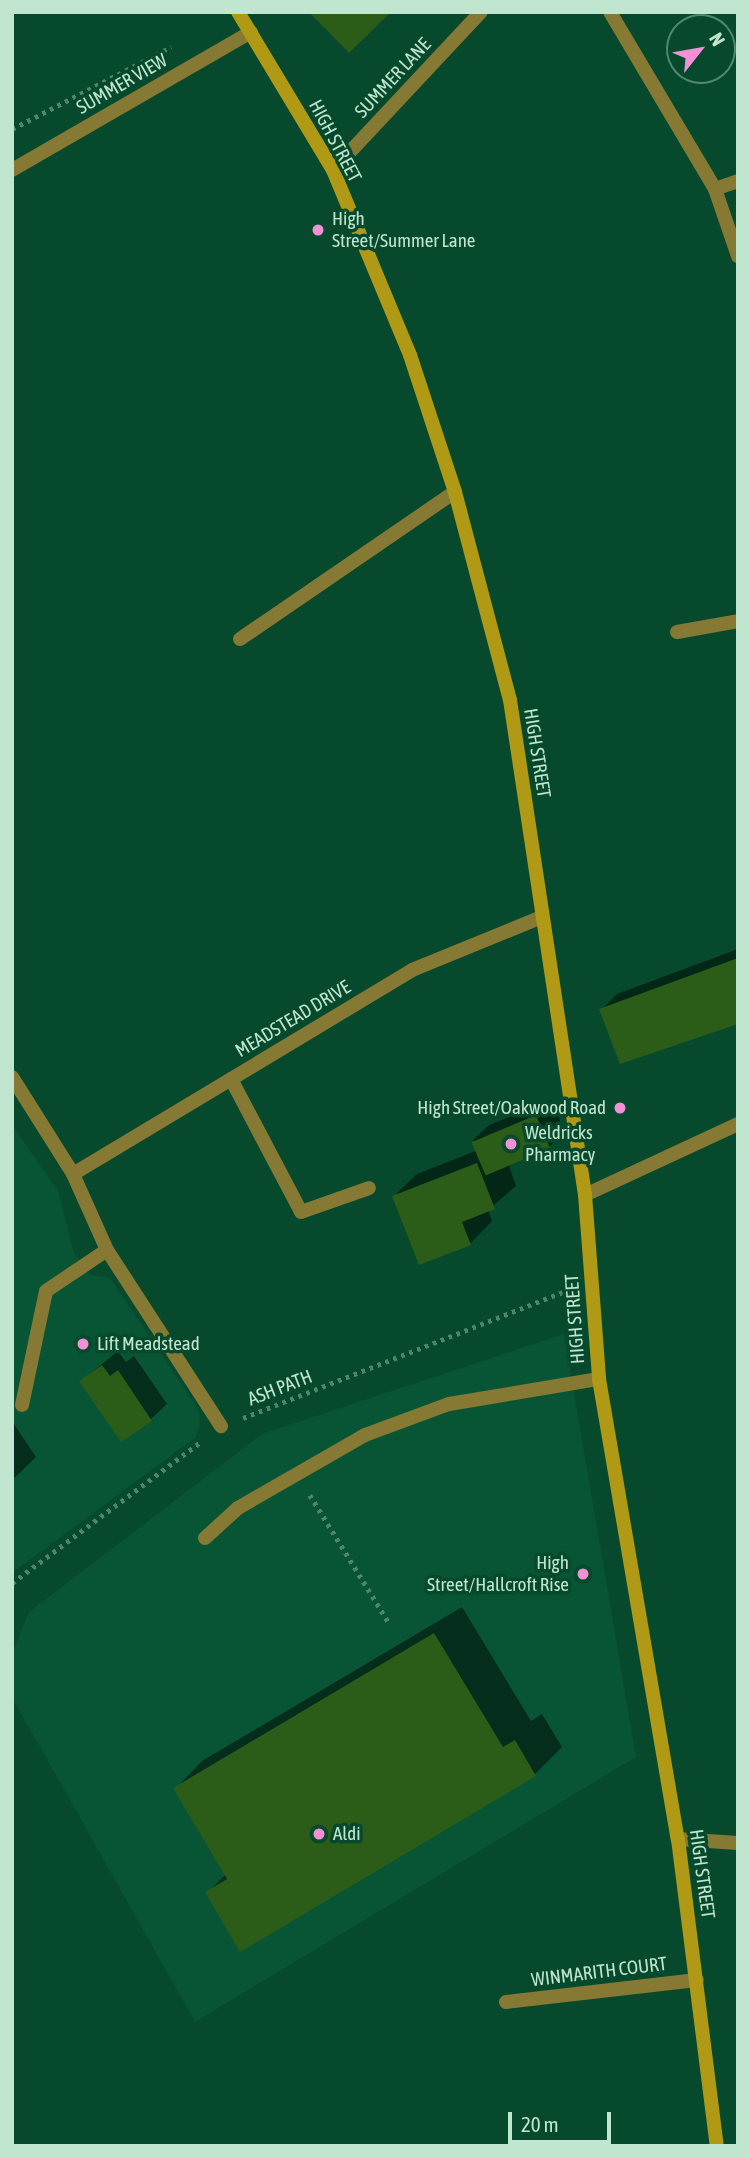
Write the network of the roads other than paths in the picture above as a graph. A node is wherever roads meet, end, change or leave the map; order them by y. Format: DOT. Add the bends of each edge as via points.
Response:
graph roads {
  1 [pos="238,12"];
  2 [pos="481,12"];
  3 [pos="610,12"];
  4 [pos="251,32"];
  5 [pos="12,170"];
  6 [pos="333,170"];
  7 [pos="738,181"];
  8 [pos="715,189"];
  9 [pos="738,256"];
  10 [pos="455,492"];
  11 [pos="738,621"];
  12 [pos="677,632"];
  13 [pos="240,639"];
  14 [pos="542,918"];
  15 [pos="12,1077"];
  16 [pos="231,1079"];
  17 [pos="738,1124"];
  18 [pos="73,1174"];
  19 [pos="369,1188"];
  20 [pos="584,1195"];
  21 [pos="107,1250"];
  22 [pos="599,1379"];
  23 [pos="22,1405"];
  24 [pos="221,1426"];
  25 [pos="205,1538"];
  26 [pos="678,1839"];
  27 [pos="738,1843"];
  28 [pos="697,1980"];
  29 [pos="506,2002"];
  30 [pos="717,2146"];
  1 -- 4 [label="main road, HIGH STREET"];
  2 -- 6 [label="street, SUMMER LANE"];
  3 -- 8 [label="street"];
  4 -- 5 [label="street, SUMMER VIEW"];
  4 -- 6 [label="main road, HIGH STREET"];
  6 -- 10 [label="main road, HIGH STREET" via="410,355"];
  7 -- 8 [label="street"];
  8 -- 9 [label="street"];
  10 -- 13 [label="street"];
  10 -- 14 [label="main road, HIGH STREET" via="510,700"];
  11 -- 12 [label="street"];
  14 -- 16 [label="street, MEADSTEAD DRIVE" via="412,970"];
  14 -- 20 [label="main road, HIGH STREET"];
  15 -- 18 [label="street"];
  16 -- 18 [label="street, MEADSTEAD DRIVE"];
  16 -- 19 [label="street" via="301,1212"];
  17 -- 20 [label="street"];
  18 -- 21 [label="street"];
  20 -- 22 [label="main road, HIGH STREET"];
  21 -- 23 [label="street" via="46,1291"];
  21 -- 24 [label="street"];
  22 -- 25 [label="street" via="449,1404 365,1435 238,1507"];
  22 -- 26 [label="main road, HIGH STREET"];
  26 -- 27 [label="street"];
  26 -- 28 [label="main road, HIGH STREET"];
  28 -- 29 [label="street, WINMARITH COURT"];
  28 -- 30 [label="main road, HIGH STREET"];
}
